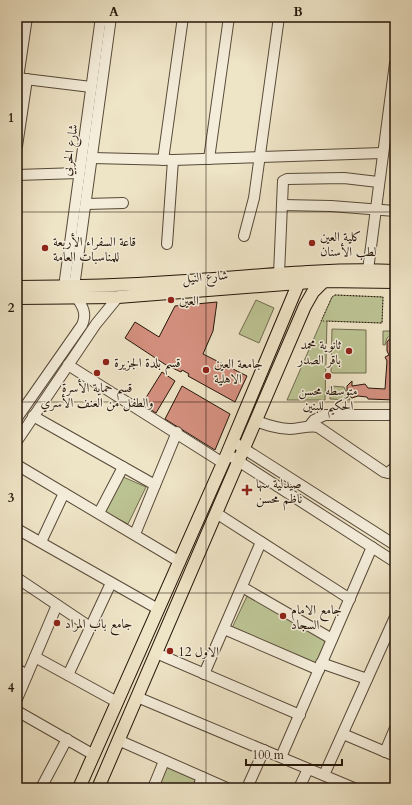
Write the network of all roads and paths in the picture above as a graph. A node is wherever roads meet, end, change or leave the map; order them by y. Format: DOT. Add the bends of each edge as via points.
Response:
graph roads {
  1 [pos="27,17"];
  2 [pos="101,17"];
  3 [pos="111,17"];
  4 [pos="182,17"];
  5 [pos="229,17"];
  6 [pos="276,17"];
  7 [pos="395,63"];
  8 [pos="21,79"];
  9 [pos="91,87"];
  10 [pos="391,118"];
  11 [pos="17,146"];
  12 [pos="382,153"];
  13 [pos="261,157"];
  14 [pos="92,158"];
  15 [pos="209,159"];
  16 [pos="168,160"];
  17 [pos="79,173"];
  18 [pos="17,175"];
  19 [pos="378,182"];
  20 [pos="123,203"];
  21 [pos="86,204"];
  22 [pos="282,205"];
  23 [pos="375,211"];
  24 [pos="395,211"];
  25 [pos="244,236"];
  26 [pos="167,244"];
  27 [pos="368,270"];
  28 [pos="395,271"];
  29 [pos="279,274"];
  30 [pos="324,281"];
  31 [pos="299,282"];
  32 [pos="395,282"];
  33 [pos="71,284"];
  34 [pos="17,287"];
  35 [pos="118,297"];
  36 [pos="17,298"];
  37 [pos="382,308"];
  38 [pos="68,365"];
  39 [pos="395,415"];
  40 [pos="33,416"];
  41 [pos="17,418"];
  42 [pos="256,421"];
  43 [pos="310,425"];
  44 [pos="177,432"];
  45 [pos="17,441"];
  46 [pos="232,442"];
  47 [pos="244,449"];
  48 [pos="225,458"];
  49 [pos="238,462"];
  50 [pos="17,465"];
  51 [pos="123,467"];
  52 [pos="393,472"];
  53 [pos="155,485"];
  54 [pos="64,493"];
  55 [pos="99,513"];
  56 [pos="216,513"];
  57 [pos="18,532"];
  58 [pos="135,534"];
  59 [pos="40,542"];
  60 [pos="261,542"];
  61 [pos="395,545"];
  62 [pos="372,547"];
  63 [pos="180,562"];
  64 [pos="395,562"];
  65 [pos="17,578"];
  66 [pos="111,582"];
  67 [pos="242,587"];
  68 [pos="350,599"];
  69 [pos="57,605"];
  70 [pos="158,609"];
  71 [pos="395,617"];
  72 [pos="90,627"];
  73 [pos="224,629"];
  74 [pos="332,639"];
  75 [pos="156,653"];
  76 [pos="35,656"];
  77 [pos="320,667"];
  78 [pos="17,669"];
  79 [pos="204,674"];
  80 [pos="27,675"];
  81 [pos="68,675"];
  82 [pos="367,679"];
  83 [pos="137,697"];
  84 [pos="17,699"];
  85 [pos="117,702"];
  86 [pos="17,711"];
  87 [pos="300,715"];
  88 [pos="395,728"];
  89 [pos="343,734"];
  90 [pos="67,739"];
  91 [pos="118,740"];
  92 [pos="264,750"];
  93 [pos="385,752"];
  94 [pos="94,754"];
  95 [pos="395,756"];
  96 [pos="281,757"];
  97 [pos="164,761"];
  98 [pos="308,768"];
  99 [pos="324,775"];
  100 [pos="202,777"];
  101 [pos="40,788"];
  102 [pos="79,788"];
  103 [pos="98,788"];
  104 [pos="153,788"];
  105 [pos="198,788"];
  106 [pos="227,788"];
  107 [pos="247,788"];
  108 [pos="299,788"];
  109 [pos="354,788"];
  1 -- 8 [label="street"];
  2 -- 9 [label="street, شارع الحربي"];
  3 -- 14 [label="street, شارع الحربي"];
  4 -- 16 [label="street"];
  5 -- 15 [label="street"];
  6 -- 13 [label="street"];
  7 -- 10 [label="street"];
  8 -- 9 [label="street"];
  8 -- 11 [label="street"];
  9 -- 17 [label="street, شارع الحربي"];
  10 -- 12 [label="street"];
  12 -- 13 [label="street"];
  12 -- 19 [label="street"];
  13 -- 15 [label="street"];
  13 -- 25 [label="street"];
  14 -- 16 [label="street"];
  14 -- 21 [label="street, شارع الحربي"];
  15 -- 16 [label="street"];
  16 -- 26 [label="street"];
  17 -- 18 [label="street"];
  17 -- 33 [label="street, شارع الحربي"];
  19 -- 22 [label="street" via="344,178 287,179 282,184"];
  19 -- 23 [label="street"];
  20 -- 21 [label="street"];
  21 -- 33 [label="street, شارع الحربي"];
  22 -- 23 [label="street" via="331,206"];
  22 -- 29 [label="street"];
  23 -- 24 [label="street"];
  23 -- 27 [label="street"];
  27 -- 28 [label="main road"];
  27 -- 29 [label="main road"];
  29 -- 33 [label="main road" via="178,282"];
  30 -- 31 [label="main road, شارع النيل"];
  30 -- 32 [label="main road, شارع النيل"];
  30 -- 42 [label="main road" via="307,303"];
  31 -- 35 [label="main road, شارع النيل"];
  31 -- 46 [label="main road"];
  33 -- 34 [label="main road"];
  33 -- 35 [label="main road, شارع النيل"];
  33 -- 36 [label="main road, شارع النيل"];
  33 -- 41 [label="street" via="84,310 82,325"];
  35 -- 38 [label="street"];
  37 -- 37 [label="path" via="382,323 321,321 335,295 383,297"];
  38 -- 40 [label="street"];
  38 -- 44 [label="street"];
  39 -- 43 [label="street" via="325,415"];
  40 -- 45 [label="street"];
  40 -- 51 [label="street"];
  42 -- 43 [label="street" via="276,428 290,429"];
  42 -- 47 [label="main road"];
  43 -- 52 [label="street" via="318,427"];
  44 -- 48 [label="street"];
  44 -- 53 [label="street"];
  46 -- 47 [label="street"];
  46 -- 48 [label="main road"];
  47 -- 49 [label="main road"];
  47 -- 61 [label="street"];
  48 -- 49 [label="street"];
  48 -- 63 [label="main road"];
  49 -- 56 [label="main road"];
  49 -- 62 [label="street"];
  50 -- 54 [label="street"];
  51 -- 53 [label="street"];
  51 -- 55 [label="street"];
  53 -- 58 [label="street"];
  54 -- 55 [label="street"];
  54 -- 59 [label="street"];
  55 -- 58 [label="street"];
  56 -- 60 [label="street"];
  56 -- 75 [label="main road"];
  57 -- 59 [label="street"];
  58 -- 63 [label="street"];
  59 -- 66 [label="street"];
  60 -- 67 [label="street"];
  60 -- 68 [label="street"];
  62 -- 64 [label="street"];
  62 -- 68 [label="street"];
  63 -- 70 [label="main road"];
  65 -- 69 [label="street"];
  66 -- 70 [label="street"];
  66 -- 72 [label="street"];
  67 -- 73 [label="street"];
  67 -- 74 [label="street"];
  68 -- 74 [label="street"];
  69 -- 72 [label="street"];
  69 -- 76 [label="street"];
  70 -- 85 [label="main road"];
  71 -- 82 [label="street"];
  72 -- 81 [label="street"];
  73 -- 77 [label="street"];
  73 -- 79 [label="street"];
  74 -- 77 [label="street"];
  75 -- 79 [label="street"];
  75 -- 83 [label="main road"];
  76 -- 80 [label="street"];
  76 -- 81 [label="street"];
  77 -- 82 [label="street"];
  77 -- 87 [label="street"];
  78 -- 80 [label="street"];
  79 -- 87 [label="street"];
  80 -- 84 [label="street"];
  81 -- 85 [label="street"];
  82 -- 89 [label="street"];
  83 -- 91 [label="main road"];
  83 -- 92 [label="street"];
  85 -- 94 [label="main road"];
  86 -- 90 [label="street"];
  87 -- 96 [label="street"];
  88 -- 93 [label="street"];
  89 -- 93 [label="street"];
  89 -- 99 [label="street"];
  90 -- 94 [label="street"];
  90 -- 101 [label="street"];
  91 -- 97 [label="street"];
  91 -- 103 [label="main road"];
  92 -- 96 [label="street"];
  92 -- 107 [label="street"];
  93 -- 95 [label="street"];
  94 -- 102 [label="main road"];
  96 -- 98 [label="street"];
  97 -- 100 [label="street"];
  97 -- 104 [label="street"];
  98 -- 99 [label="street"];
  98 -- 108 [label="street"];
  99 -- 109 [label="street"];
  100 -- 105 [label="street"];
  100 -- 106 [label="street"];
}
